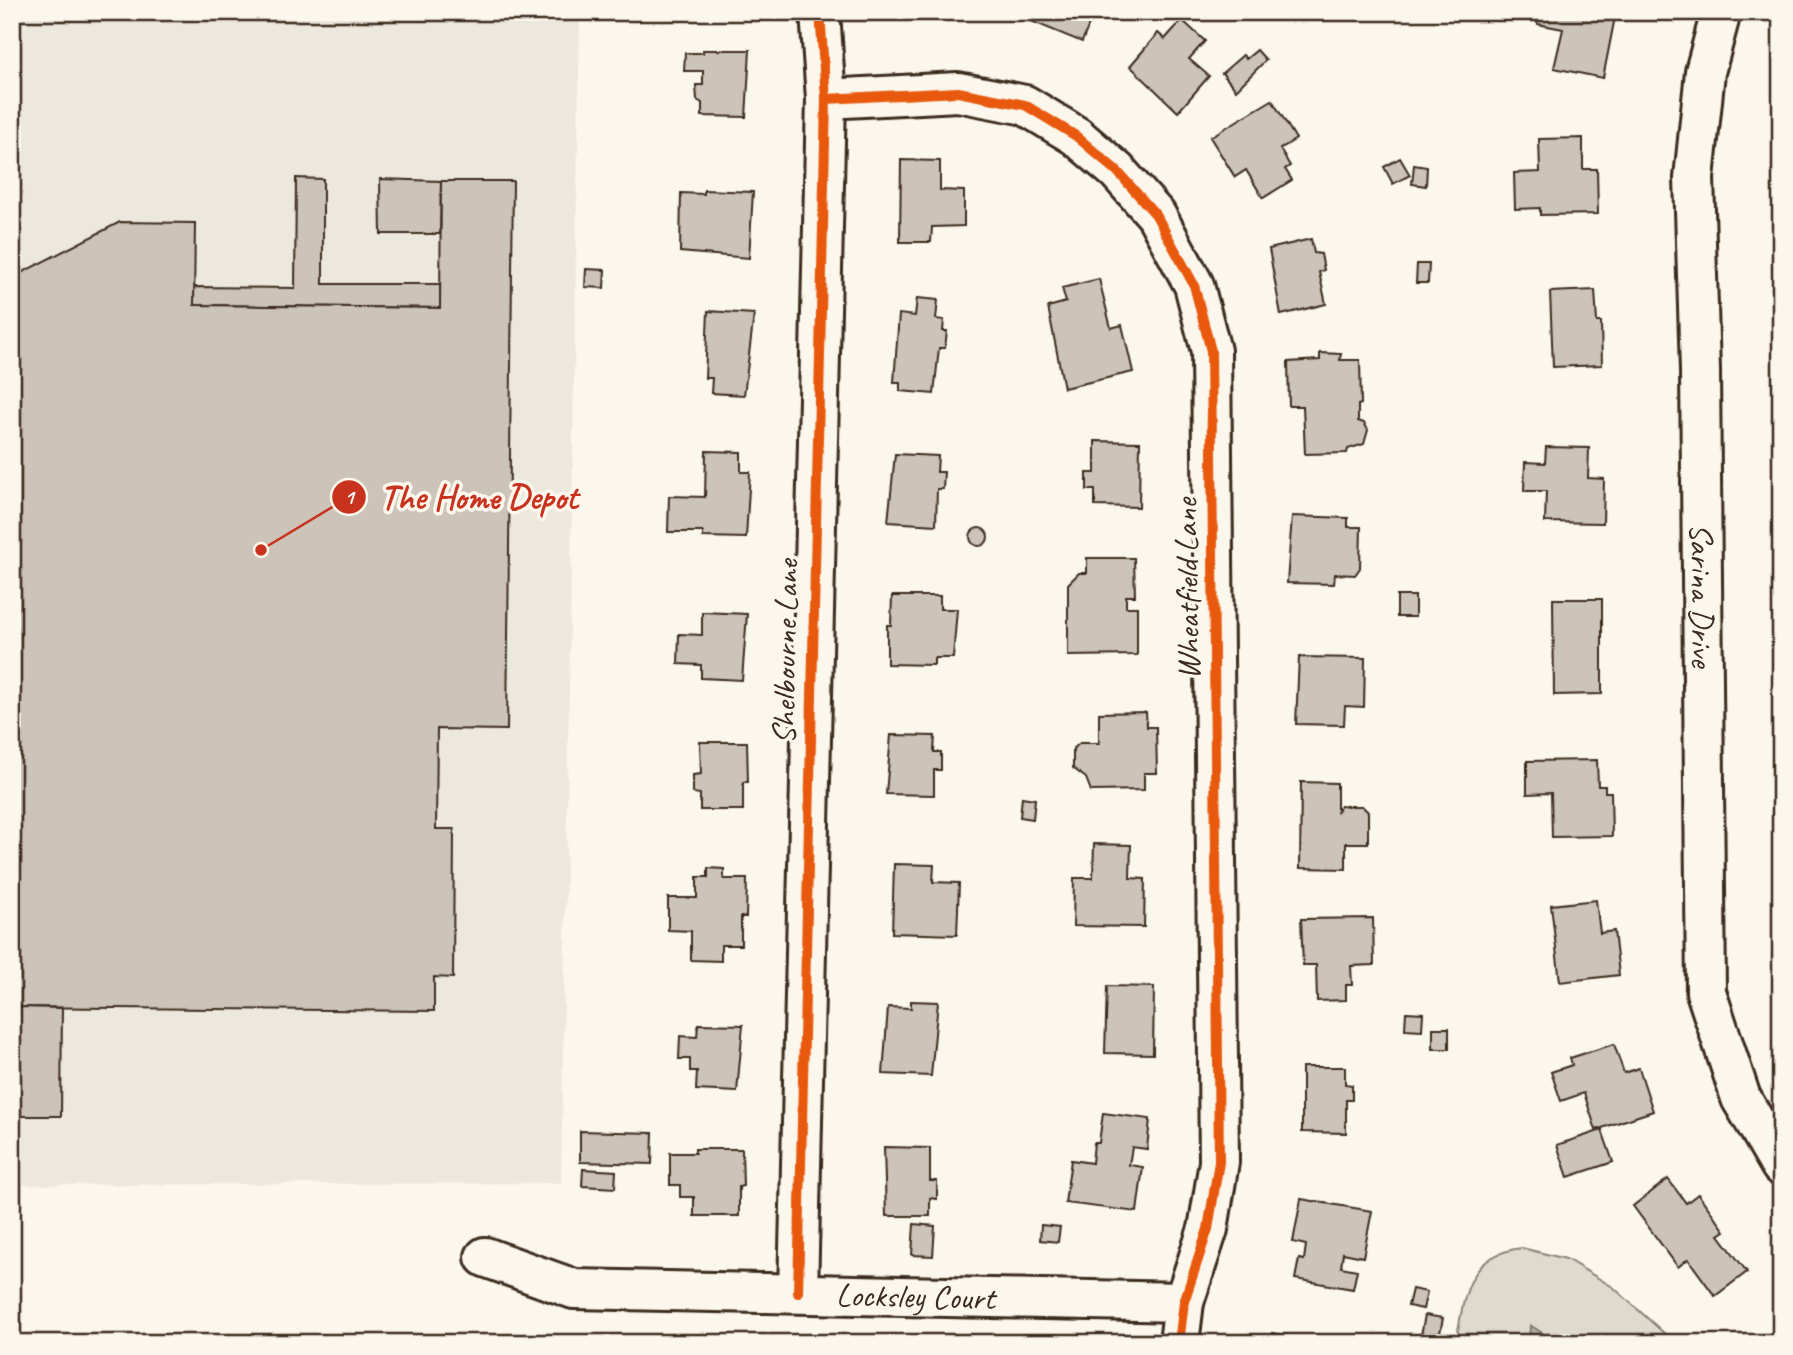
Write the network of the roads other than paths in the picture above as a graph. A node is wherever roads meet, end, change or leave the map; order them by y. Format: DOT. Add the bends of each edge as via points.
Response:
graph roads {
  1 [pos="820,12"];
  2 [pos="1721,12"];
  3 [pos="826,99"];
  4 [pos="1781,1166"];
  5 [pos="485,1256"];
  6 [pos="798,1293"];
  7 [pos="1184,1302"];
  8 [pos="1179,1343"];
  1 -- 3 [label="street, Shelbourne Lane"];
  2 -- 4 [label="street, Sarina Drive" via="1704,72 1694,178 1706,992 1741,1098"];
  3 -- 6 [label="street, Shelbourne Lane"];
  3 -- 7 [label="street, Wheatfield Lane" via="958,92 1025,105 1076,136 1117,171 1156,215 1194,285 1211,351 1219,1163 1208,1229"];
  5 -- 6 [label="street, Locksley Court" via="573,1289"];
  6 -- 7 [label="street, Locksley Court"];
  7 -- 8 [label="street, Wheatfield Lane"];
}
